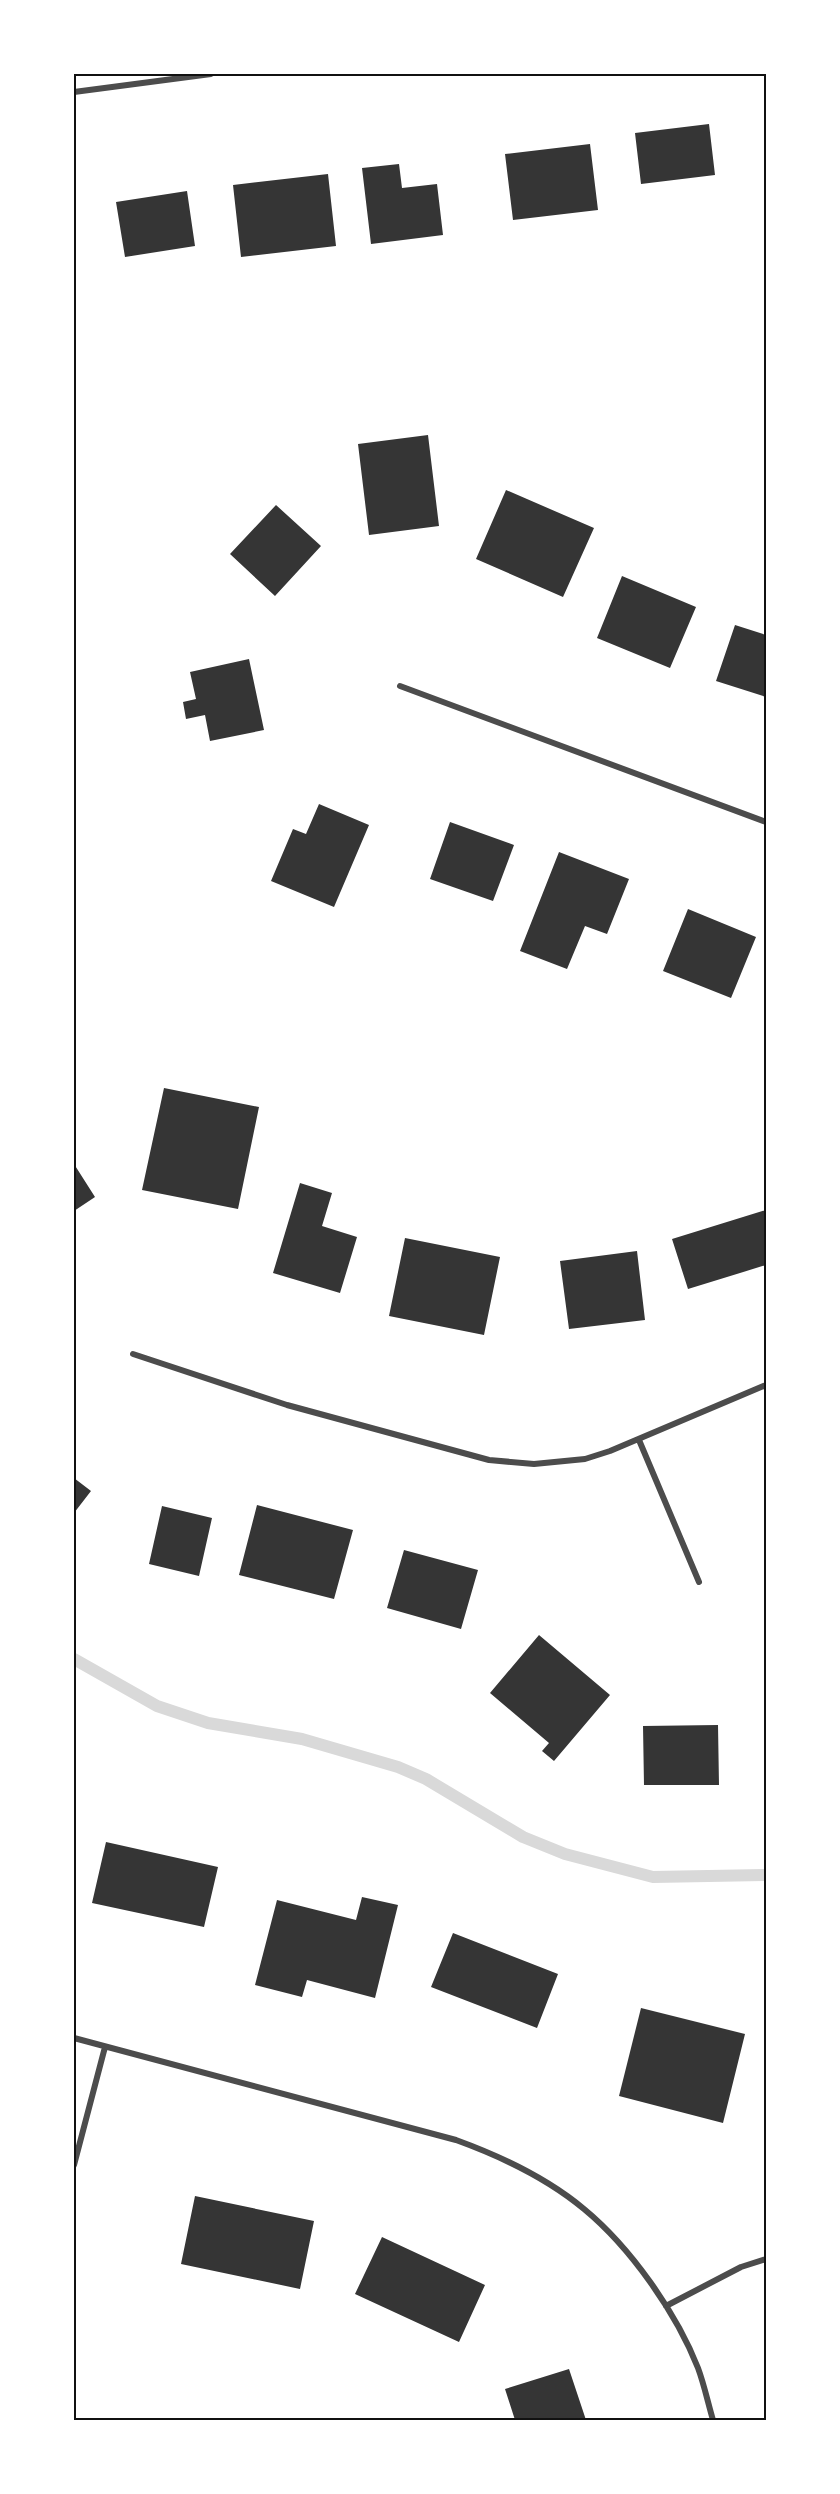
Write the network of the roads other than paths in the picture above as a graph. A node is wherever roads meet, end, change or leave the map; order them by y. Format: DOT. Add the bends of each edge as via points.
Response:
graph roads {
  1 [pos="211,74"];
  2 [pos="74,92"];
  3 [pos="400,686"];
  4 [pos="766,822"];
  5 [pos="133,1354"];
  6 [pos="766,1385"];
  7 [pos="639,1440"];
  8 [pos="699,1582"];
  9 [pos="74,2038"];
  10 [pos="105,2047"];
  11 [pos="74,2164"];
  12 [pos="766,2259"];
  13 [pos="666,2306"];
  14 [pos="713,2421"];
  1 -- 2 [label="street"];
  3 -- 4 [label="street"];
  5 -- 7 [label="street" via="287,1405 489,1460 534,1464 585,1458"];
  6 -- 7 [label="street"];
  7 -- 8 [label="street"];
  9 -- 10 [label="street"];
  10 -- 11 [label="street"];
  10 -- 13 [label="street" via="456,2139 488,2151 547,2183 584,2209 617,2242"];
  12 -- 13 [label="street" via="741,2267"];
  13 -- 14 [label="street" via="698,2369"];
}
